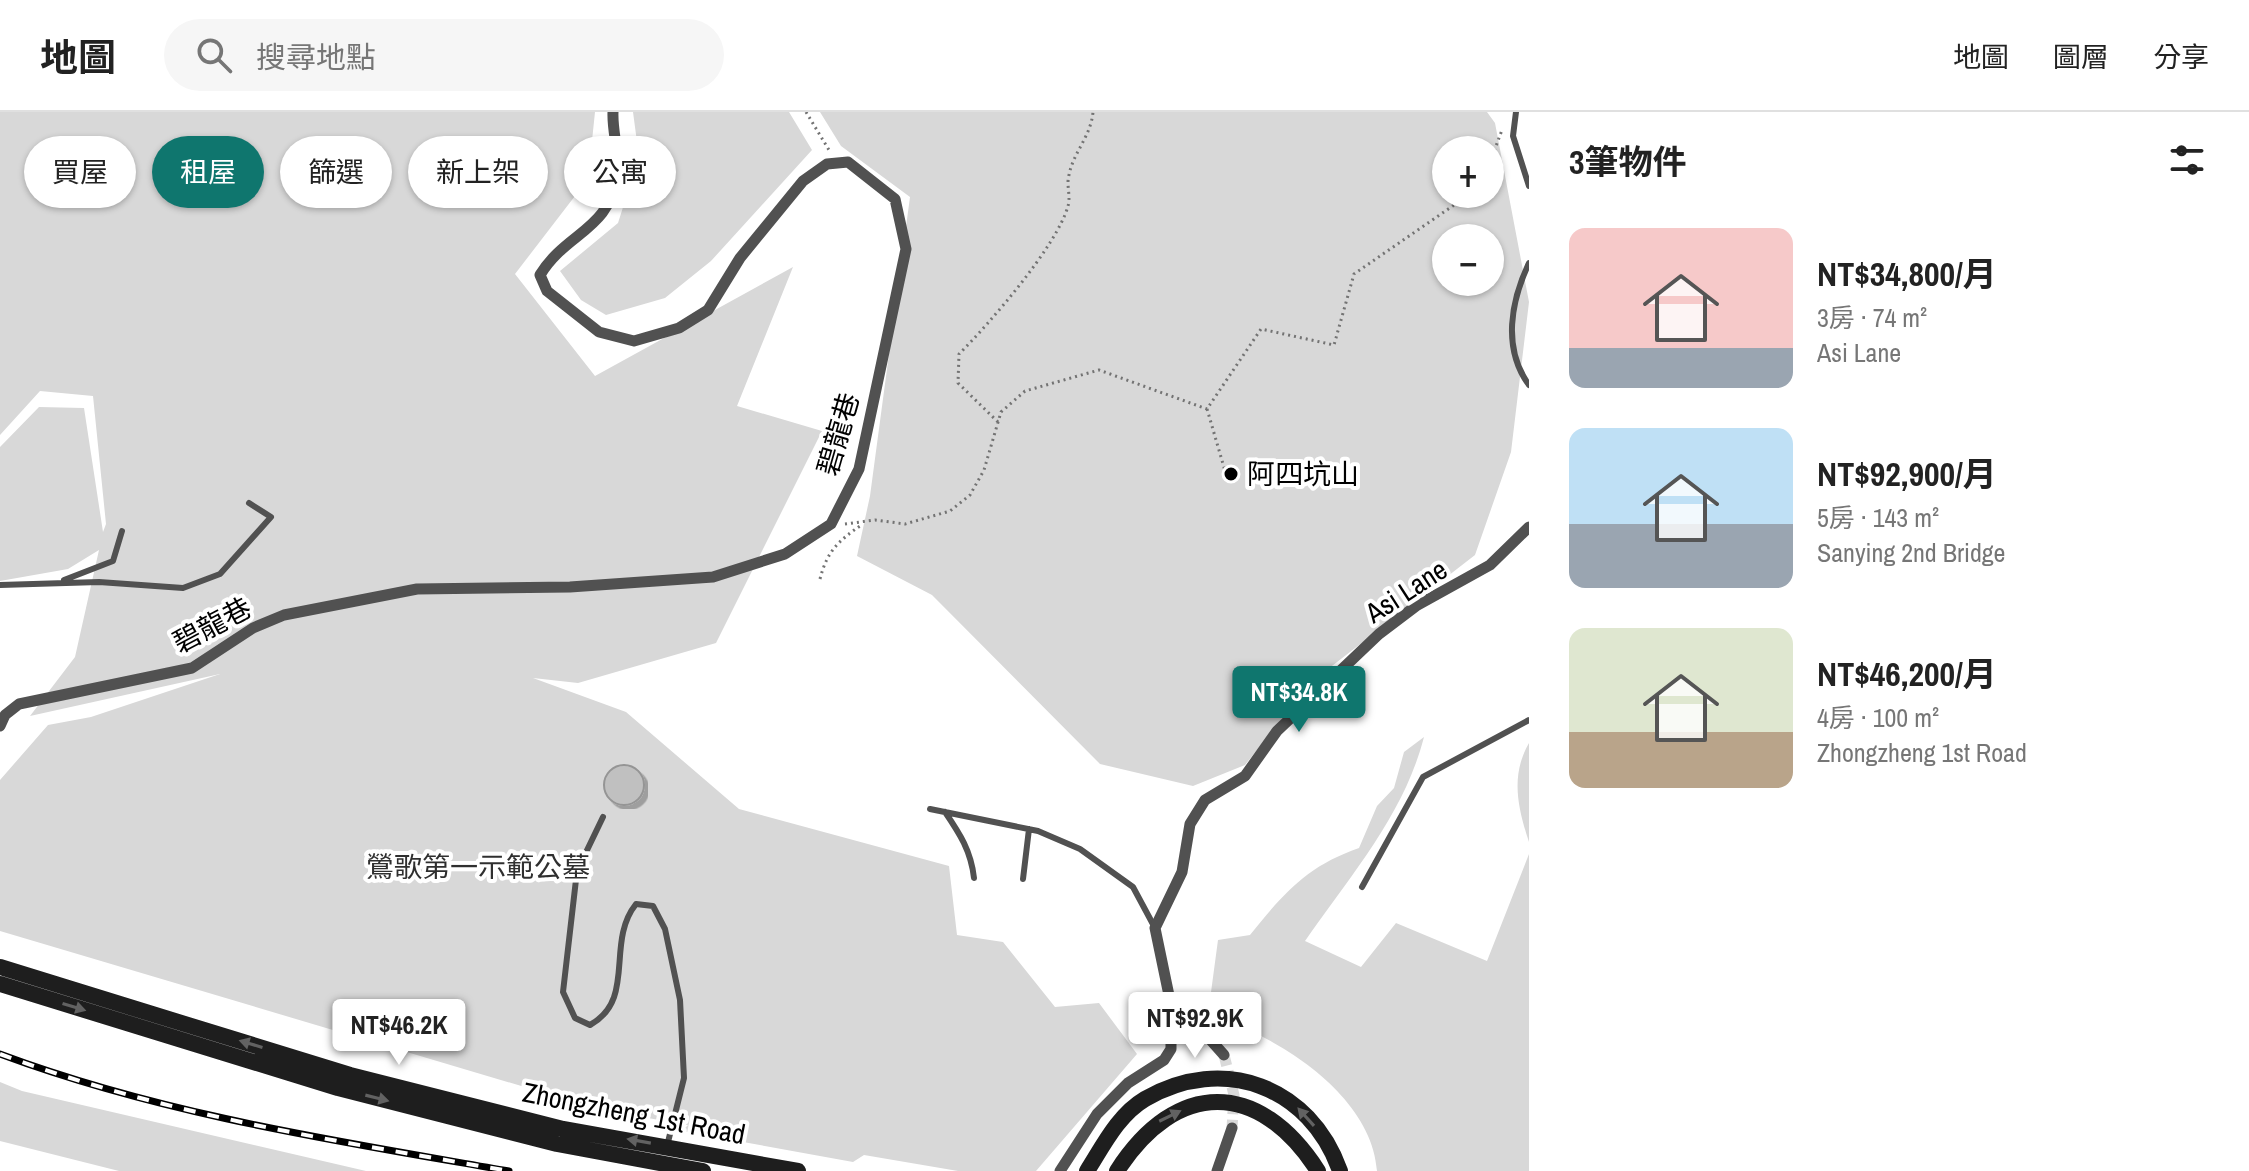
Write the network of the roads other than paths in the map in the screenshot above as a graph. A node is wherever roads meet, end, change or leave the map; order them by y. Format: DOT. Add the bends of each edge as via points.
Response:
graph roads {
  1 [pos="613,112"];
  2 [pos="1516,112"];
  3 [pos="1529,186"];
  4 [pos="1529,263"];
  5 [pos="1529,385"];
  6 [pos="249,503"];
  7 [pos="1529,527"];
  8 [pos="122,531"];
  9 [pos="57,583"];
  10 [pos="0,585"];
  11 [pos="1529,720"];
  12 [pos="0,726"];
  13 [pos="930,809"];
  14 [pos="945,812"];
  15 [pos="603,817"];
  16 [pos="1029,829"];
  17 [pos="974,878"];
  18 [pos="1023,879"];
  19 [pos="1362,887"];
  20 [pos="1155,928"];
  21 [pos="0,967"];
  22 [pos="0,984"];
  23 [pos="1171,1005"];
  24 [pos="1224,1055"];
  25 [pos="1232,1128"];
  26 [pos="667,1146"];
  27 [pos="663,1164"];
  28 [pos="703,1171"];
  29 [pos="798,1171"];
  30 [pos="1060,1171"];
  31 [pos="1087,1171"];
  32 [pos="1117,1171"];
  33 [pos="1217,1171"];
  34 [pos="1318,1171"];
  35 [pos="1340,1171"];
  1 -- 12 [label="street, 碧龍巷" via="619,155 607,210 551,257 540,275 547,291 599,332 634,341 679,328 708,310 740,258 803,181 827,164 848,162 895,199 906,249 859,469 831,524 785,554 713,577 570,587 417,589 284,615 253,628 192,668 19,704"];
  2 -- 3 [label="lane" via="1513,136"];
  4 -- 5 [label="lane" via="1514,295 1512,348"];
  6 -- 9 [label="lane" via="271,517 220,574 183,588"];
  7 -- 20 [label="street, Asi Lane" via="1490,565 1416,606 1379,634 1277,731 1245,776 1205,800 1190,824 1182,872"];
  8 -- 9 [label="lane" via="113,561"];
  9 -- 10 [label="lane"];
  11 -- 19 [label="lane" via="1423,777"];
  13 -- 14 [label="lane"];
  14 -- 16 [label="lane"];
  14 -- 17 [label="lane" via="972,859"];
  15 -- 26 [label="lane" via="577,871 563,992 575,1018 590,1025 606,1016 617,996 626,916 636,904 653,906 665,929 680,1000 684,1078"];
  16 -- 18 [label="lane"];
  16 -- 20 [label="lane" via="1080,849 1133,887"];
  20 -- 23 [label="street"];
  26 -- 21 [label="main road, Zhongzheng 1st Road, one-way" via="563,1129 350,1075"];
  22 -- 27 [label="main road, Zhongzheng 1st Road, one-way" via="338,1088 557,1144"];
  23 -- 24 [label="street"];
  23 -- 30 [label="street" via="1171,1049 1164,1060 1114,1096"];
  25 -- 33 [label="street"];
  26 -- 27 [label="lane"];
  26 -- 29 [label="main road, Zhongzheng 1st Road"];
  27 -- 28 [label="main road, Zhongzheng 1st Road"];
  35 -- 31 [label="main road, one-way" via="1323,1136 1301,1110 1277,1093 1229,1077 1193,1080 1143,1100 1117,1124"];
  32 -- 34 [label="main road, one-way" via="1136,1142 1161,1119 1217,1101 1273,1120 1301,1144"];
}
